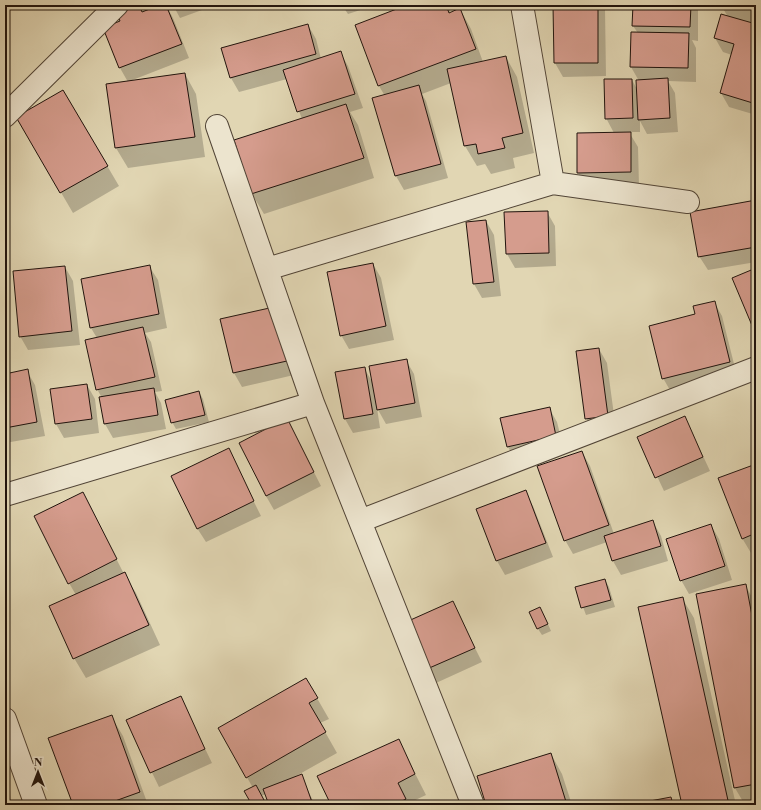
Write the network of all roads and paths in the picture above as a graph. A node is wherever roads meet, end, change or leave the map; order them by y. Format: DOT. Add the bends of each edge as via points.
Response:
graph roads {
  1 [pos="117,5"];
  2 [pos="522,5"];
  3 [pos="5,116"];
  4 [pos="217,126"];
  5 [pos="553,182"];
  6 [pos="688,202"];
  7 [pos="267,269"];
  8 [pos="756,368"];
  9 [pos="313,403"];
  10 [pos="5,495"];
  11 [pos="360,521"];
  12 [pos="5,719"];
  13 [pos="36,805"];
  14 [pos="473,805"];
  1 -- 3 [label="street"];
  2 -- 5 [label="street"];
  4 -- 7 [label="street"];
  5 -- 6 [label="street"];
  5 -- 7 [label="street"];
  7 -- 9 [label="street"];
  8 -- 11 [label="street"];
  9 -- 10 [label="street"];
  9 -- 11 [label="street"];
  11 -- 14 [label="street"];
  12 -- 13 [label="street"];
}
